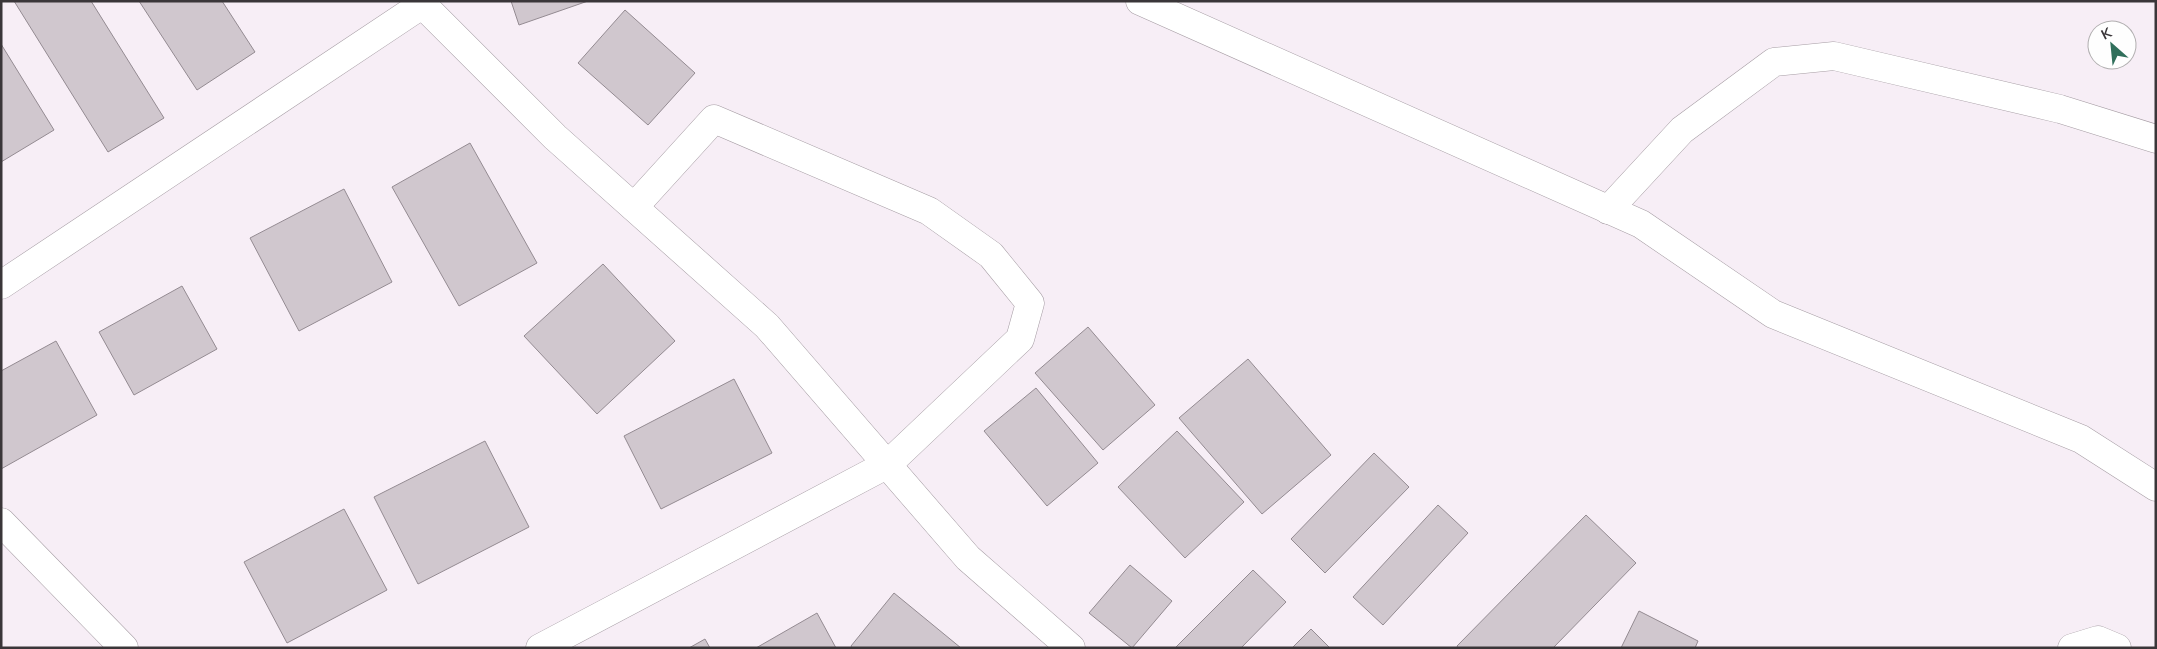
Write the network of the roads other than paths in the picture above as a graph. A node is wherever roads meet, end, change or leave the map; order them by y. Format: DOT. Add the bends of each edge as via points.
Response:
graph roads {
  1 [pos="1140,1"];
  2 [pos="422,2"];
  3 [pos="2156,139"];
  4 [pos="634,207"];
  5 [pos="1608,210"];
  6 [pos="1,285"];
  7 [pos="888,464"];
  8 [pos="2156,487"];
  9 [pos="1,522"];
  10 [pos="124,648"];
  11 [pos="540,648"];
  12 [pos="1071,648"];
  13 [pos="2072,648"];
  14 [pos="2117,648"];
  1 -- 5 [label="street"];
  2 -- 4 [label="street" via="555,137"];
  2 -- 6 [label="street"];
  3 -- 5 [label="street" via="2060,108 1834,56 1774,62 1682,130"];
  4 -- 7 [label="street" via="767,326"];
  4 -- 7 [label="street" via="714,119 929,211 991,255 1030,303 1020,339"];
  5 -- 8 [label="street" via="1641,224 1773,314 2081,439"];
  7 -- 11 [label="street"];
  7 -- 12 [label="street" via="968,558"];
  9 -- 10 [label="street"];
  13 -- 14 [label="street" via="2098,640"];
}
